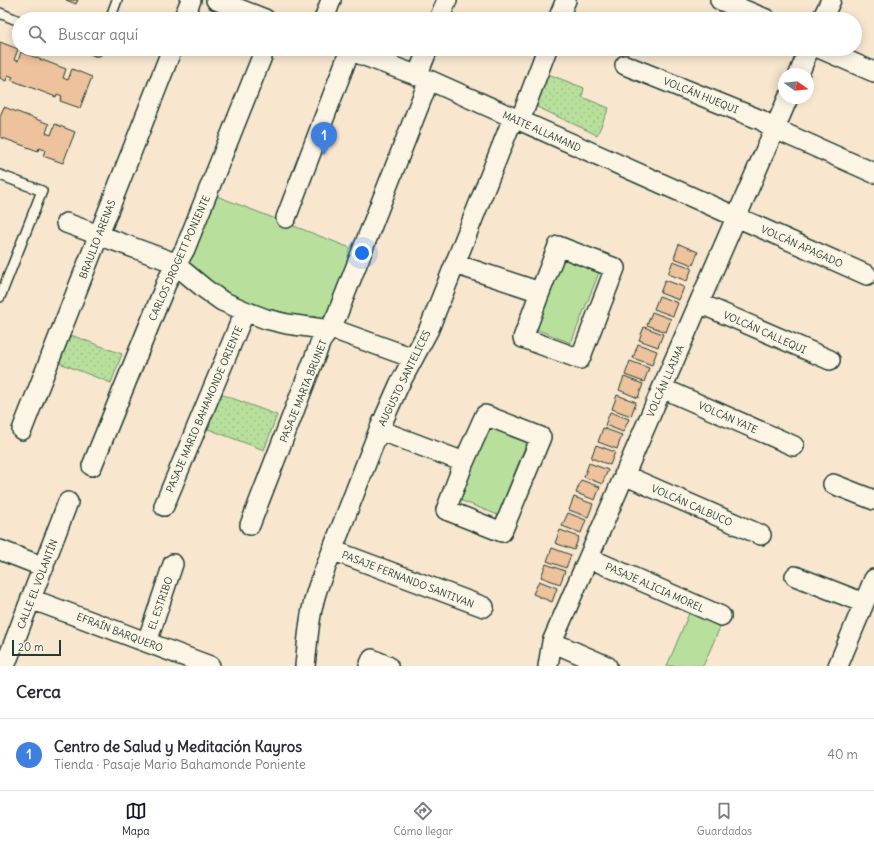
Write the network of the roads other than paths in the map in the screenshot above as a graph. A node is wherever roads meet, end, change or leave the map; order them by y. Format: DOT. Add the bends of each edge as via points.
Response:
graph roads {
  1 [pos="117,0"];
  2 [pos="191,0"];
  3 [pos="216,0"];
  4 [pos="331,0"];
  5 [pos="447,0"];
  6 [pos="566,0"];
  7 [pos="720,0"];
  8 [pos="831,0"];
  9 [pos="113,12"];
  10 [pos="186,12"];
  11 [pos="247,12"];
  12 [pos="327,12"];
  13 [pos="442,12"];
  14 [pos="561,12"];
  15 [pos="749,12"];
  16 [pos="825,12"];
  17 [pos="0,13"];
  18 [pos="12,18"];
  19 [pos="169,56"];
  20 [pos="262,56"];
  21 [pos="346,56"];
  22 [pos="364,56"];
  23 [pos="427,56"];
  24 [pos="544,56"];
  25 [pos="807,56"];
  26 [pos="837,56"];
  27 [pos="625,65"];
  28 [pos="802,68"];
  29 [pos="874,72"];
  30 [pos="423,78"];
  31 [pos="785,104"];
  32 [pos="516,119"];
  33 [pos="775,129"];
  34 [pos="874,173"];
  35 [pos="0,175"];
  36 [pos="286,218"];
  37 [pos="736,218"];
  38 [pos="66,223"];
  39 [pos="99,235"];
  40 [pos="455,264"];
  41 [pos="176,265"];
  42 [pos="867,275"];
  43 [pos="540,292"];
  44 [pos="0,298"];
  45 [pos="699,303"];
  46 [pos="245,311"];
  47 [pos="330,329"];
  48 [pos="413,358"];
  49 [pos="830,360"];
  50 [pos="662,388"];
  51 [pos="22,430"];
  52 [pos="379,430"];
  53 [pos="794,446"];
  54 [pos="464,462"];
  55 [pos="92,466"];
  56 [pos="624,475"];
  57 [pos="833,484"];
  58 [pos="874,500"];
  59 [pos="68,502"];
  60 [pos="164,506"];
  61 [pos="250,525"];
  62 [pos="761,535"];
  63 [pos="0,550"];
  64 [pos="332,550"];
  65 [pos="589,558"];
  66 [pos="173,564"];
  67 [pos="44,567"];
  68 [pos="795,576"];
  69 [pos="874,579"];
  70 [pos="31,599"];
  71 [pos="864,603"];
  72 [pos="484,607"];
  73 [pos="721,616"];
  74 [pos="147,642"];
  75 [pos="552,642"];
  76 [pos="5,666"];
  77 [pos="210,666"];
  78 [pos="305,666"];
  79 [pos="369,666"];
  80 [pos="388,666"];
  81 [pos="548,666"];
  82 [pos="607,666"];
  83 [pos="838,666"];
  1 -- 9 [label="lane"];
  2 -- 10 [label="street"];
  3 -- 11 [label="street"];
  4 -- 12 [label="street"];
  5 -- 13 [label="street"];
  6 -- 14 [label="street"];
  7 -- 15 [label="street"];
  8 -- 16 [label="street"];
  17 -- 18 [label="lane"];
  19 -- 39 [label="street, BRAULIO ARENAS"];
  20 -- 41 [label="street, CARLOS DROGETT PONIENTE" via="185,249"];
  21 -- 36 [label="street"];
  22 -- 30 [label="street, MAITE ALLAMAND"];
  23 -- 30 [label="street, PASAJE MARTA BRUNET"];
  24 -- 32 [label="street, AUGUSTO SANTELICES"];
  25 -- 28 [label="street"];
  26 -- 29 [label="street"];
  27 -- 33 [label="street, VOLCÁN HUEQUI" via="761,120"];
  30 -- 32 [label="street, MAITE ALLAMAND"];
  30 -- 47 [label="street, PASAJE MARTA BRUNET" via="340,308"];
  31 -- 33 [label="street, VOLCÁN LLAIMA"];
  32 -- 37 [label="street, MAITE ALLAMAND"];
  32 -- 40 [label="street, AUGUSTO SANTELICES"];
  33 -- 34 [label="street, VOLCÁN HUEQUI"];
  33 -- 37 [label="street, VOLCÁN LLAIMA"];
  35 -- 44 [label="lane" via="42,191"];
  37 -- 42 [label="street, VOLCÁN APAGADO"];
  37 -- 45 [label="street, VOLCÁN LLAIMA"];
  38 -- 39 [label="street"];
  39 -- 41 [label="street"];
  39 -- 51 [label="street, BRAULIO ARENAS"];
  40 -- 43 [label="street"];
  40 -- 48 [label="street, AUGUSTO SANTELICES" via="429,329"];
  41 -- 46 [label="street" via="222,301"];
  41 -- 55 [label="street, CARLOS DROGETT PONIENTE"];
  43 -- 43 [label="street" via="523,338 580,359 615,268 558,246"];
  45 -- 49 [label="street, VOLCÁN CALLEQUI"];
  45 -- 50 [label="street, VOLCÁN LLAIMA"];
  46 -- 47 [label="street" via="288,324"];
  46 -- 60 [label="street, PASAJE MARIO BAHAMONDE ORIENTE"];
  47 -- 48 [label="street"];
  47 -- 61 [label="street, PASAJE MARTA BRUNET" via="321,341"];
  48 -- 52 [label="street, AUGUSTO SANTELICES"];
  50 -- 53 [label="street, VOLCÁN YATE"];
  50 -- 56 [label="street, VOLCÁN LLAIMA"];
  52 -- 54 [label="street"];
  52 -- 64 [label="street, AUGUSTO SANTELICES"];
  54 -- 54 [label="street" via="446,510 502,532 541,437 485,415"];
  56 -- 62 [label="street, VOLCÁN CALBUCO"];
  56 -- 65 [label="street, VOLCÁN LLAIMA"];
  57 -- 58 [label="street"];
  59 -- 67 [label="street, CALLE EL VOLANTÍN"];
  63 -- 67 [label="street"];
  64 -- 72 [label="street, PASAJE FERNANDO SANTIVAN"];
  64 -- 78 [label="street, AUGUSTO SANTELICES" via="313,601"];
  65 -- 73 [label="street, PASAJE ALICIA MOREL"];
  65 -- 75 [label="street, VOLCÁN LLAIMA"];
  66 -- 74 [label="street, EL ESTRIBO"];
  67 -- 70 [label="street, CALLE EL VOLANTÍN"];
  68 -- 71 [label="street"];
  69 -- 71 [label="street"];
  70 -- 74 [label="street, EFRAÍN BARQUERO"];
  70 -- 76 [label="street, CALLE EL VOLANTÍN"];
  71 -- 83 [label="street"];
  74 -- 77 [label="street, EFRAÍN BARQUERO"];
  75 -- 81 [label="street, VOLCÁN LLAIMA"];
  75 -- 82 [label="street"];
  79 -- 80 [label="street" via="372,659"];
}
